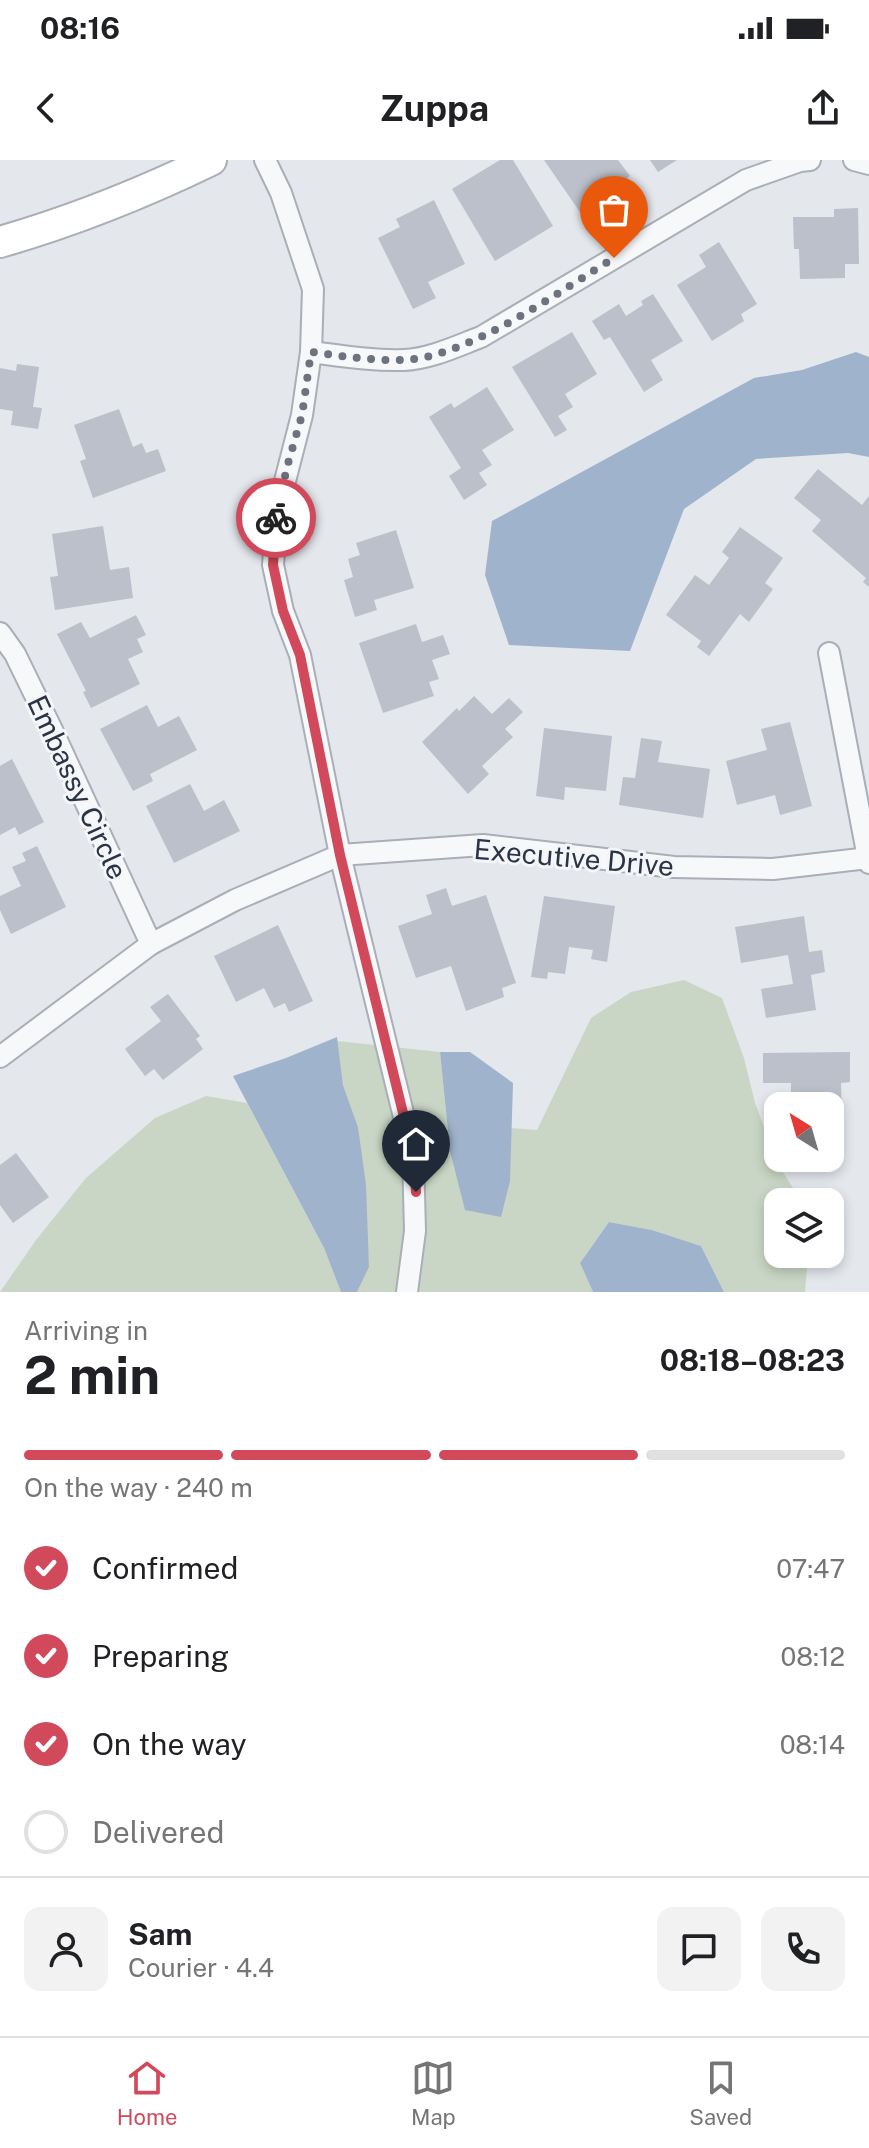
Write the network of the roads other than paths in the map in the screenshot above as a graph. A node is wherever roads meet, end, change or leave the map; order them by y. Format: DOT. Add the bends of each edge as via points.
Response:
graph roads {
  1 [pos="211,160"];
  2 [pos="265,160"];
  3 [pos="810,160"];
  4 [pos="854,160"];
  5 [pos="869,164"];
  6 [pos="0,242"];
  7 [pos="311,352"];
  8 [pos="0,633"];
  9 [pos="829,653"];
  10 [pos="340,855"];
  11 [pos="869,860"];
  12 [pos="151,944"];
  13 [pos="0,1057"];
  14 [pos="407,1292"];
  1 -- 6 [label="street" via="128,197"];
  2 -- 7 [label="street" via="313,289"];
  3 -- 7 [label="street" via="746,180 481,337 406,360"];
  4 -- 5 [label="street"];
  7 -- 10 [label="street" via="302,415 277,512 273,565 300,655"];
  8 -- 12 [label="street, Embassy Circle" via="54,734"];
  9 -- 11 [label="street"];
  10 -- 11 [label="street, Executive Drive" via="483,845 674,867 773,869"];
  10 -- 12 [label="street, Executive Drive" via="235,900"];
  10 -- 14 [label="street" via="413,1154 415,1231"];
  12 -- 13 [label="street, Executive Drive"];
}
